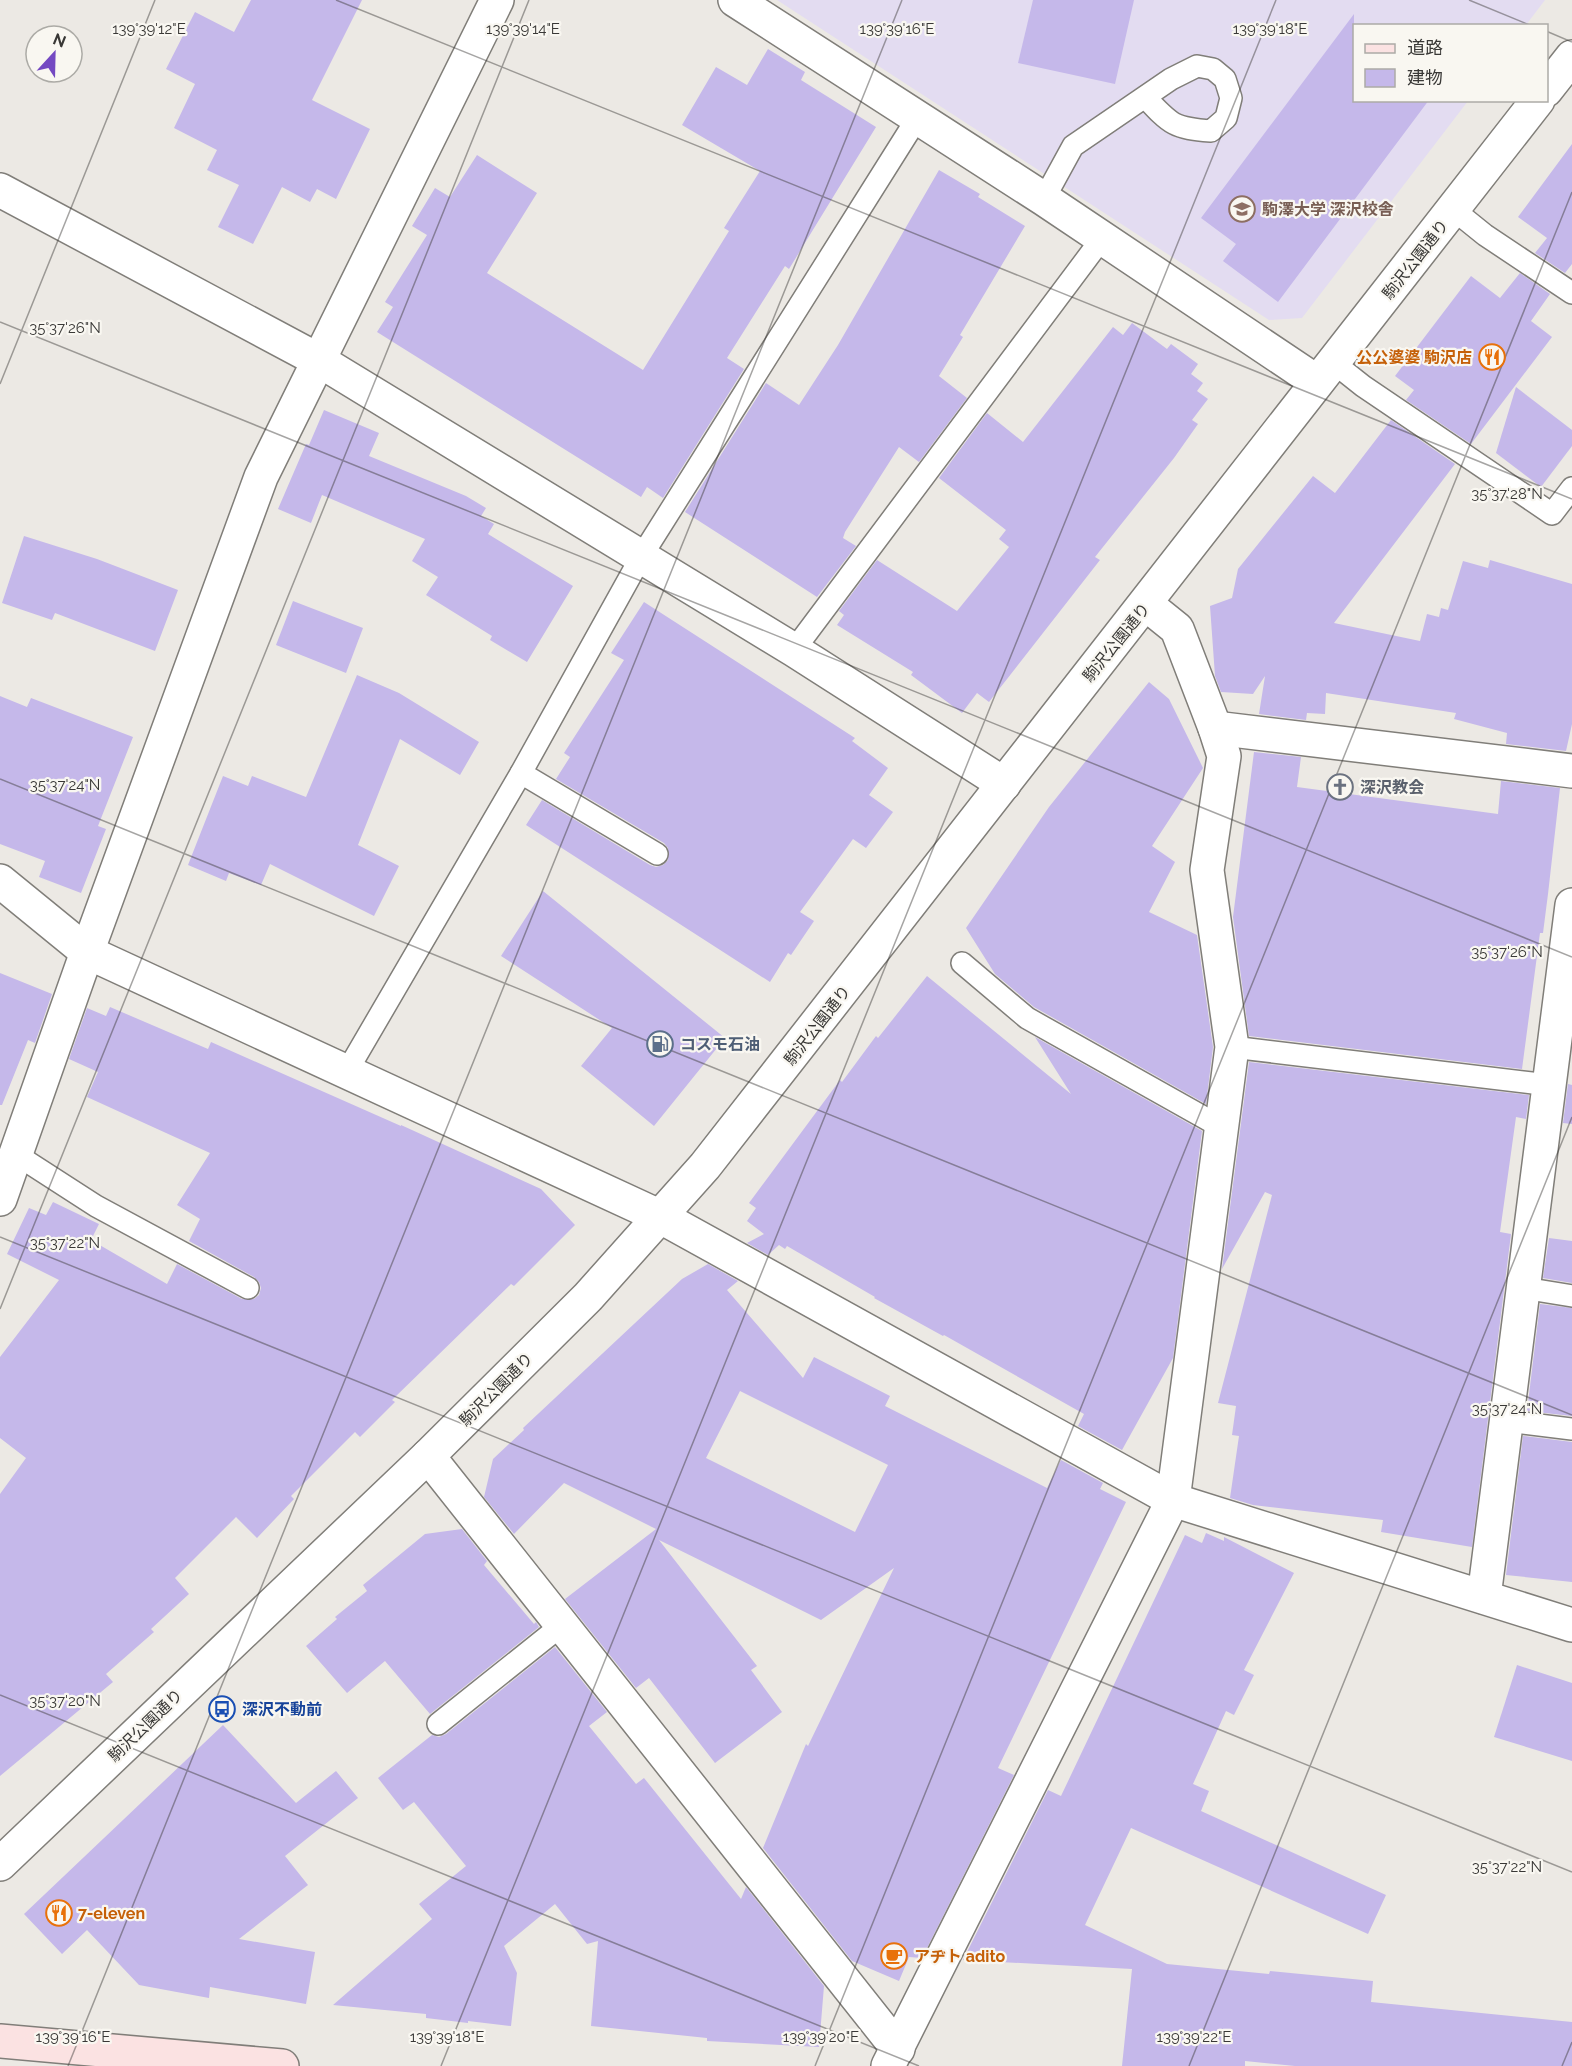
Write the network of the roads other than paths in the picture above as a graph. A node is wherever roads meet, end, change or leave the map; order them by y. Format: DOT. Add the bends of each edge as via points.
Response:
graph roads {
  1 [pos="497,0"];
  2 [pos="735,0"];
  3 [pos="1572,57"];
  4 [pos="1548,87"];
  5 [pos="1146,98"];
  6 [pos="1536,102"];
  7 [pos="918,117"];
  8 [pos="0,190"];
  9 [pos="1044,199"];
  10 [pos="1454,210"];
  11 [pos="1103,237"];
  12 [pos="1572,293"];
  13 [pos="320,361"];
  14 [pos="1326,372"];
  15 [pos="1572,488"];
  16 [pos="641,557"];
  17 [pos="1146,604"];
  18 [pos="794,650"];
  19 [pos="1215,728"];
  20 [pos="1572,771"];
  21 [pos="521,772"];
  22 [pos="1004,784"];
  23 [pos="657,854"];
  24 [pos="0,881"];
  25 [pos="1572,904"];
  26 [pos="87,952"];
  27 [pos="963,963"];
  28 [pos="1232,1047"];
  29 [pos="346,1073"];
  30 [pos="1549,1085"];
  31 [pos="1221,1127"];
  32 [pos="6,1176"];
  33 [pos="661,1217"];
  34 [pos="1524,1287"];
  35 [pos="248,1288"];
  36 [pos="1572,1296"];
  37 [pos="1507,1420"];
  38 [pos="1572,1429"];
  39 [pos="428,1456"];
  40 [pos="1173,1500"];
  41 [pos="1484,1597"];
  42 [pos="562,1624"];
  43 [pos="1572,1625"];
  44 [pos="438,1724"];
  45 [pos="4,1850"];
  46 [pos="0,2041"];
  47 [pos="893,2057"];
  48 [pos="282,2066"];
  1 -- 13 [label="street"];
  2 -- 7 [label="street"];
  3 -- 4 [label="street"];
  5 -- 9 [label="lane" via="1073,146"];
  6 -- 10 [label="street, 駒沢公園通り"];
  7 -- 9 [label="street"];
  7 -- 16 [label="lane"];
  8 -- 13 [label="street"];
  9 -- 11 [label="street"];
  10 -- 12 [label="lane"];
  10 -- 14 [label="street, 駒沢公園通り"];
  11 -- 14 [label="street"];
  11 -- 18 [label="lane"];
  13 -- 16 [label="street"];
  13 -- 26 [label="street" via="261,477"];
  14 -- 15 [label="lane" via="1363,386 1552,514"];
  14 -- 17 [label="street, 駒沢公園通り"];
  16 -- 18 [label="street"];
  16 -- 21 [label="lane"];
  17 -- 19 [label="street" via="1177,629"];
  17 -- 22 [label="street, 駒沢公園通り"];
  18 -- 22 [label="street"];
  19 -- 20 [label="street"];
  19 -- 28 [label="street" via="1224,756 1207,870"];
  21 -- 23 [label="lane"];
  21 -- 29 [label="lane"];
  22 -- 33 [label="street, 駒沢公園通り" via="748,1113"];
  24 -- 26 [label="street"];
  25 -- 30 [label="street"];
  26 -- 29 [label="street"];
  26 -- 32 [label="street"];
  27 -- 31 [label="lane" via="1027,1018"];
  28 -- 30 [label="lane"];
  28 -- 31 [label="street"];
  29 -- 33 [label="street"];
  30 -- 34 [label="street"];
  31 -- 40 [label="street"];
  32 -- 35 [label="lane" via="96,1206"];
  33 -- 39 [label="street, 駒沢公園通り" via="588,1297"];
  33 -- 40 [label="street"];
  34 -- 36 [label="lane"];
  34 -- 37 [label="street"];
  37 -- 38 [label="lane"];
  37 -- 41 [label="street"];
  39 -- 42 [label="street"];
  39 -- 45 [label="street, 駒沢公園通り"];
  40 -- 41 [label="street"];
  40 -- 47 [label="street"];
  41 -- 43 [label="street"];
  42 -- 44 [label="lane"];
  42 -- 47 [label="street"];
  46 -- 48 [label="main road"];
}
